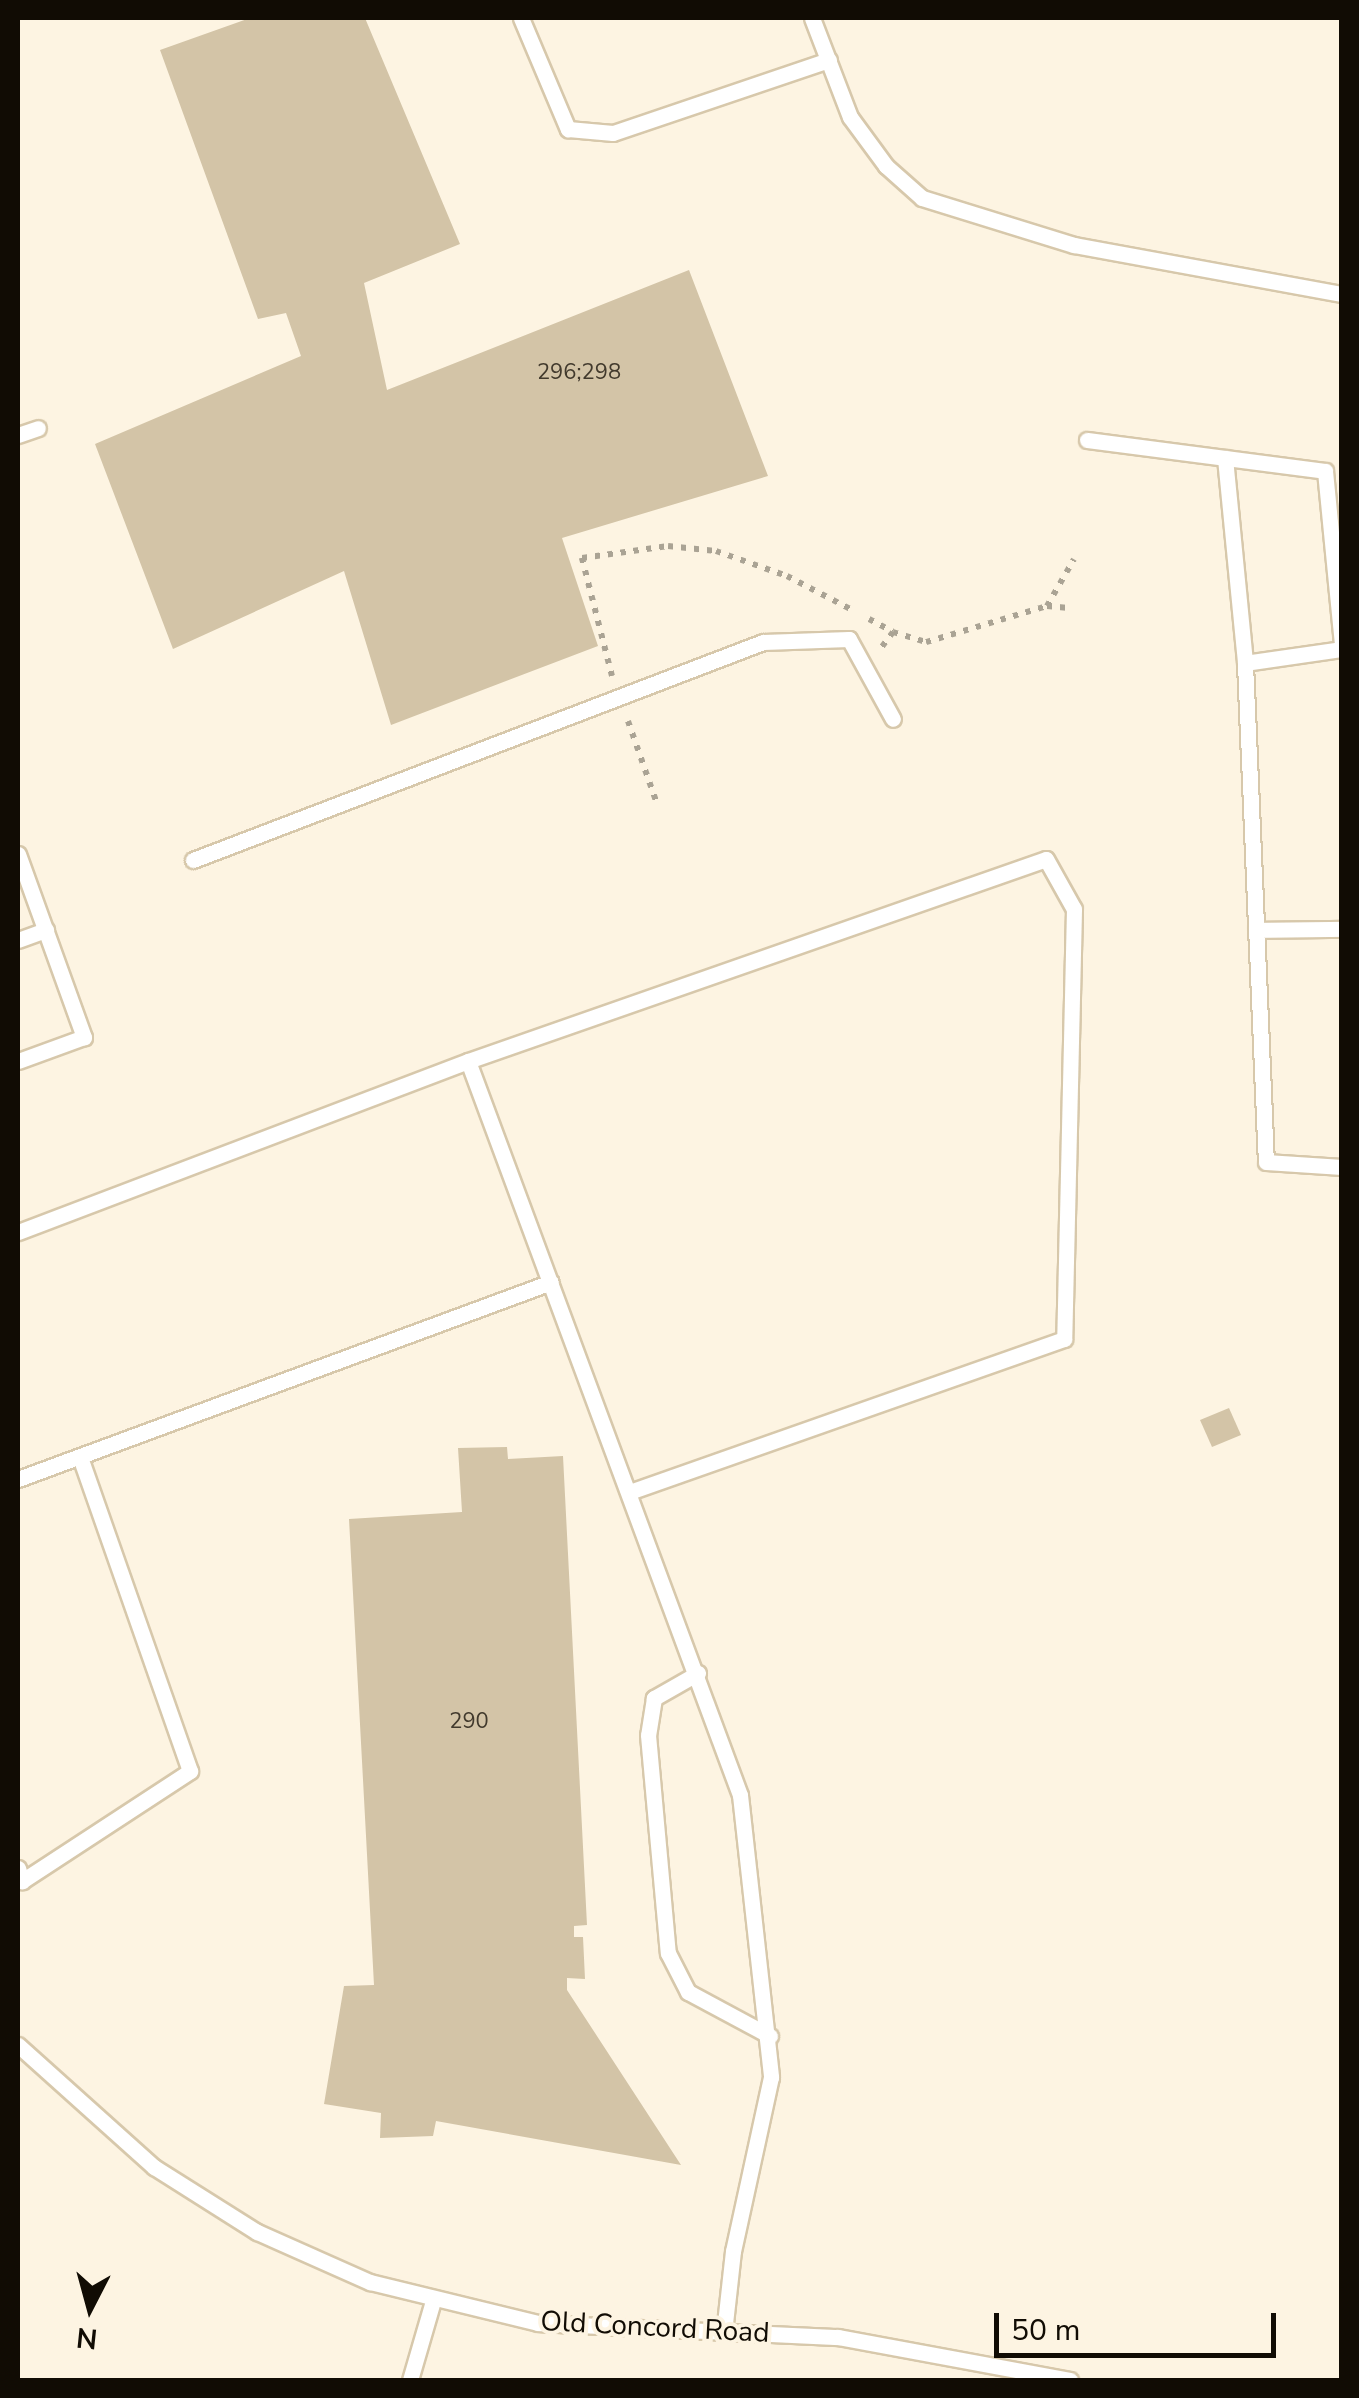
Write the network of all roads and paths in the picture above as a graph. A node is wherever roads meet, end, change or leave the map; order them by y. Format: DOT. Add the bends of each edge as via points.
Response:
graph roads {
  1 [pos="520,18"];
  2 [pos="812,18"];
  3 [pos="828,60"];
  4 [pos="1342,294"];
  5 [pos="38,428"];
  6 [pos="18,436"];
  7 [pos="1087,440"];
  8 [pos="1225,458"];
  9 [pos="1074,560"];
  10 [pos="1047,606"];
  11 [pos="1069,608"];
  12 [pos="894,632"];
  13 [pos="1342,646"];
  14 [pos="1244,664"];
  15 [pos="865,669"];
  16 [pos="620,697"];
  17 [pos="893,719"];
  18 [pos="657,804"];
  19 [pos="18,854"];
  20 [pos="193,860"];
  21 [pos="1342,928"];
  22 [pos="46,930"];
  23 [pos="1256,930"];
  24 [pos="18,940"];
  25 [pos="18,1061"];
  26 [pos="468,1061"];
  27 [pos="1342,1167"];
  28 [pos="18,1232"];
  29 [pos="551,1282"];
  30 [pos="80,1456"];
  31 [pos="18,1478"];
  32 [pos="630,1492"];
  33 [pos="698,1674"];
  34 [pos="18,1868"];
  35 [pos="770,2036"];
  36 [pos="18,2045"];
  37 [pos="433,2301"];
  38 [pos="724,2334"];
  39 [pos="410,2380"];
  40 [pos="1070,2380"];
  1 -- 3 [label="lane" via="568,129 613,133"];
  2 -- 3 [label="lane"];
  3 -- 4 [label="lane" via="850,117 886,166 922,198 1074,245"];
  5 -- 6 [label="lane"];
  7 -- 8 [label="lane"];
  8 -- 13 [label="lane" via="1325,472"];
  8 -- 14 [label="lane"];
  9 -- 10 [label="path"];
  10 -- 11 [label="path"];
  10 -- 12 [label="path" via="926,642"];
  12 -- 15 [label="path"];
  12 -- 16 [label="path" via="787,576 716,551 668,546 582,558 601,650"];
  13 -- 14 [label="lane"];
  14 -- 23 [label="lane"];
  15 -- 16 [label="lane" via="848,639 763,642"];
  15 -- 17 [label="lane"];
  16 -- 18 [label="path"];
  16 -- 20 [label="lane"];
  19 -- 22 [label="lane"];
  21 -- 23 [label="lane"];
  22 -- 24 [label="lane"];
  22 -- 25 [label="lane" via="84,1036"];
  23 -- 27 [label="lane" via="1266,1162"];
  26 -- 28 [label="lane"];
  26 -- 29 [label="lane"];
  26 -- 32 [label="lane" via="1046,859 1074,909 1064,1339"];
  29 -- 30 [label="lane"];
  29 -- 32 [label="lane"];
  30 -- 31 [label="lane"];
  30 -- 34 [label="lane" via="190,1771 22,1881"];
  32 -- 33 [label="lane"];
  33 -- 35 [label="lane" via="740,1795"];
  33 -- 35 [label="lane" via="654,1698 648,1736 668,1953 688,1992"];
  35 -- 38 [label="lane" via="767,2108 734,2252"];
  36 -- 37 [label="lane, Old Concord Road" via="104,2129 210,2204 311,2260"];
  37 -- 38 [label="lane, Old Concord Road" via="588,2330"];
  37 -- 39 [label="lane"];
  38 -- 40 [label="lane, Old Concord Road" via="890,2343"];
}
